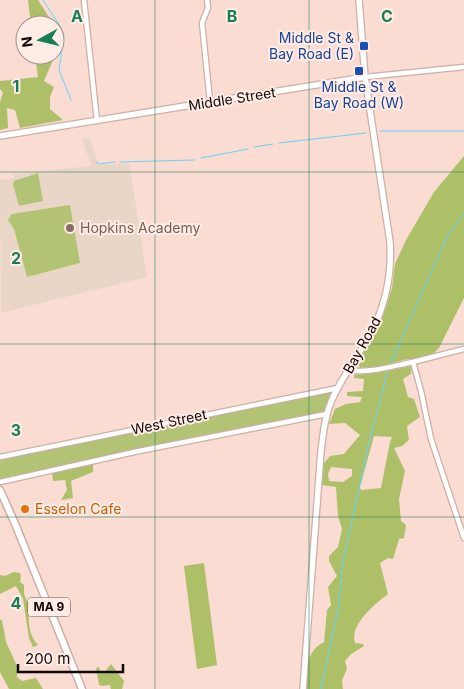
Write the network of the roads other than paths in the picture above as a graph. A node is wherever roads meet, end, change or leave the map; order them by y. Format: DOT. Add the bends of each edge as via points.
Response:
graph roads {
  1 [pos="84,0"];
  2 [pos="208,0"];
  3 [pos="359,0"];
  4 [pos="464,67"];
  5 [pos="364,77"];
  6 [pos="210,102"];
  7 [pos="97,121"];
  8 [pos="0,136"];
  9 [pos="464,350"];
  10 [pos="413,362"];
  11 [pos="347,370"];
  12 [pos="338,388"];
  13 [pos="327,414"];
  14 [pos="0,457"];
  15 [pos="0,482"];
  16 [pos="0,490"];
  17 [pos="464,538"];
  18 [pos="82,689"];
  19 [pos="303,689"];
  1 -- 7 [label="street"];
  2 -- 6 [label="street" via="202,23"];
  3 -- 5 [label="main road, Bay Road"];
  4 -- 5 [label="street, Middle Street"];
  5 -- 6 [label="main road, Middle Street"];
  5 -- 11 [label="main road, Bay Road" via="385,206 390,263 386,295 377,320"];
  6 -- 7 [label="main road, Middle Street"];
  7 -- 8 [label="main road, Middle Street"];
  9 -- 10 [label="street"];
  10 -- 11 [label="street" via="354,372"];
  10 -- 17 [label="street" via="431,439"];
  11 -- 12 [label="main road, Bay Road"];
  12 -- 13 [label="main road, Bay Road"];
  12 -- 14 [label="street, West Street"];
  13 -- 15 [label="street, West Street"];
  13 -- 19 [label="main road, Bay Road" via="321,451"];
  16 -- 18 [label="highway, MA 9"];
}
